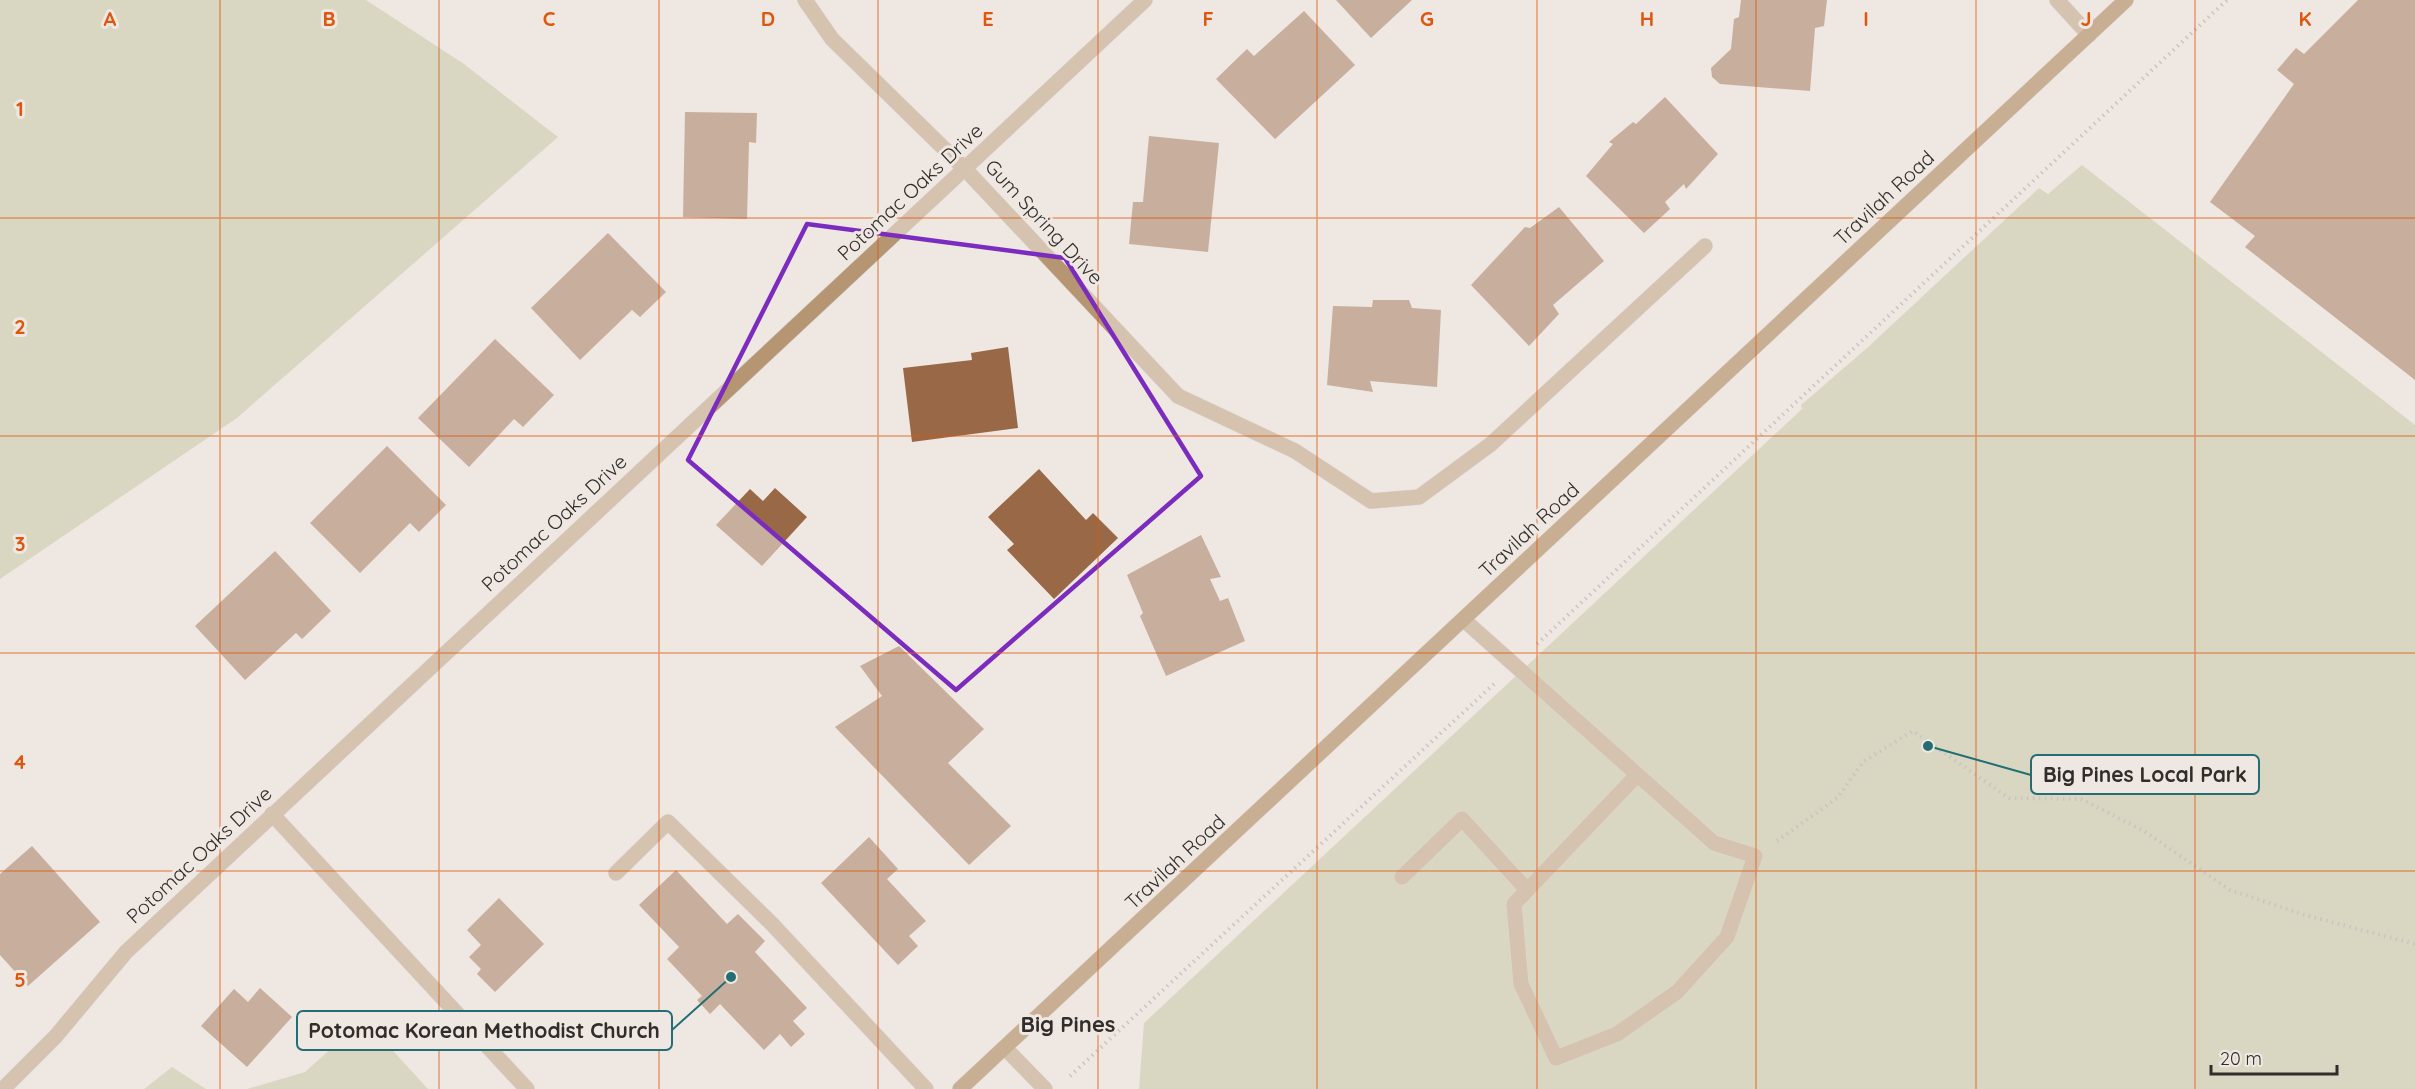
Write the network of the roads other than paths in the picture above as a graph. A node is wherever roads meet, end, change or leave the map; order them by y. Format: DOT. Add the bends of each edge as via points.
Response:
graph roads {
  1 [pos="805,0"];
  2 [pos="1145,0"];
  3 [pos="2057,0"];
  4 [pos="2126,0"];
  5 [pos="2089,35"];
  6 [pos="966,170"];
  7 [pos="1705,246"];
  8 [pos="1464,620"];
  9 [pos="1637,775"];
  10 [pos="272,814"];
  11 [pos="616,873"];
  12 [pos="1402,878"];
  13 [pos="1527,890"];
  14 [pos="1006,1049"];
  15 [pos="3,1089"];
  16 [pos="527,1089"];
  17 [pos="926,1089"];
  18 [pos="960,1089"];
  19 [pos="1045,1089"];
  1 -- 6 [label="street, Gum Spring Drive" via="832,39"];
  2 -- 6 [label="street, Potomac Oaks Drive"];
  3 -- 5 [label="street"];
  4 -- 5 [label="main road, Travilah Road"];
  5 -- 8 [label="main road, Travilah Road"];
  6 -- 7 [label="street, Gum Spring Drive" via="1178,396 1295,451 1371,501 1419,497 1491,444"];
  6 -- 10 [label="street, Potomac Oaks Drive"];
  8 -- 9 [label="street"];
  8 -- 14 [label="main road, Travilah Road"];
  9 -- 13 [label="street"];
  9 -- 13 [label="street" via="1714,843 1755,856 1727,937 1677,992 1617,1034 1556,1058 1521,984 1514,904"];
  10 -- 15 [label="street, Potomac Oaks Drive" via="126,952 56,1036"];
  10 -- 16 [label="street"];
  11 -- 17 [label="street" via="668,822 772,924"];
  12 -- 13 [label="street" via="1462,819"];
  14 -- 18 [label="main road, Travilah Road"];
  14 -- 19 [label="street"];
}
